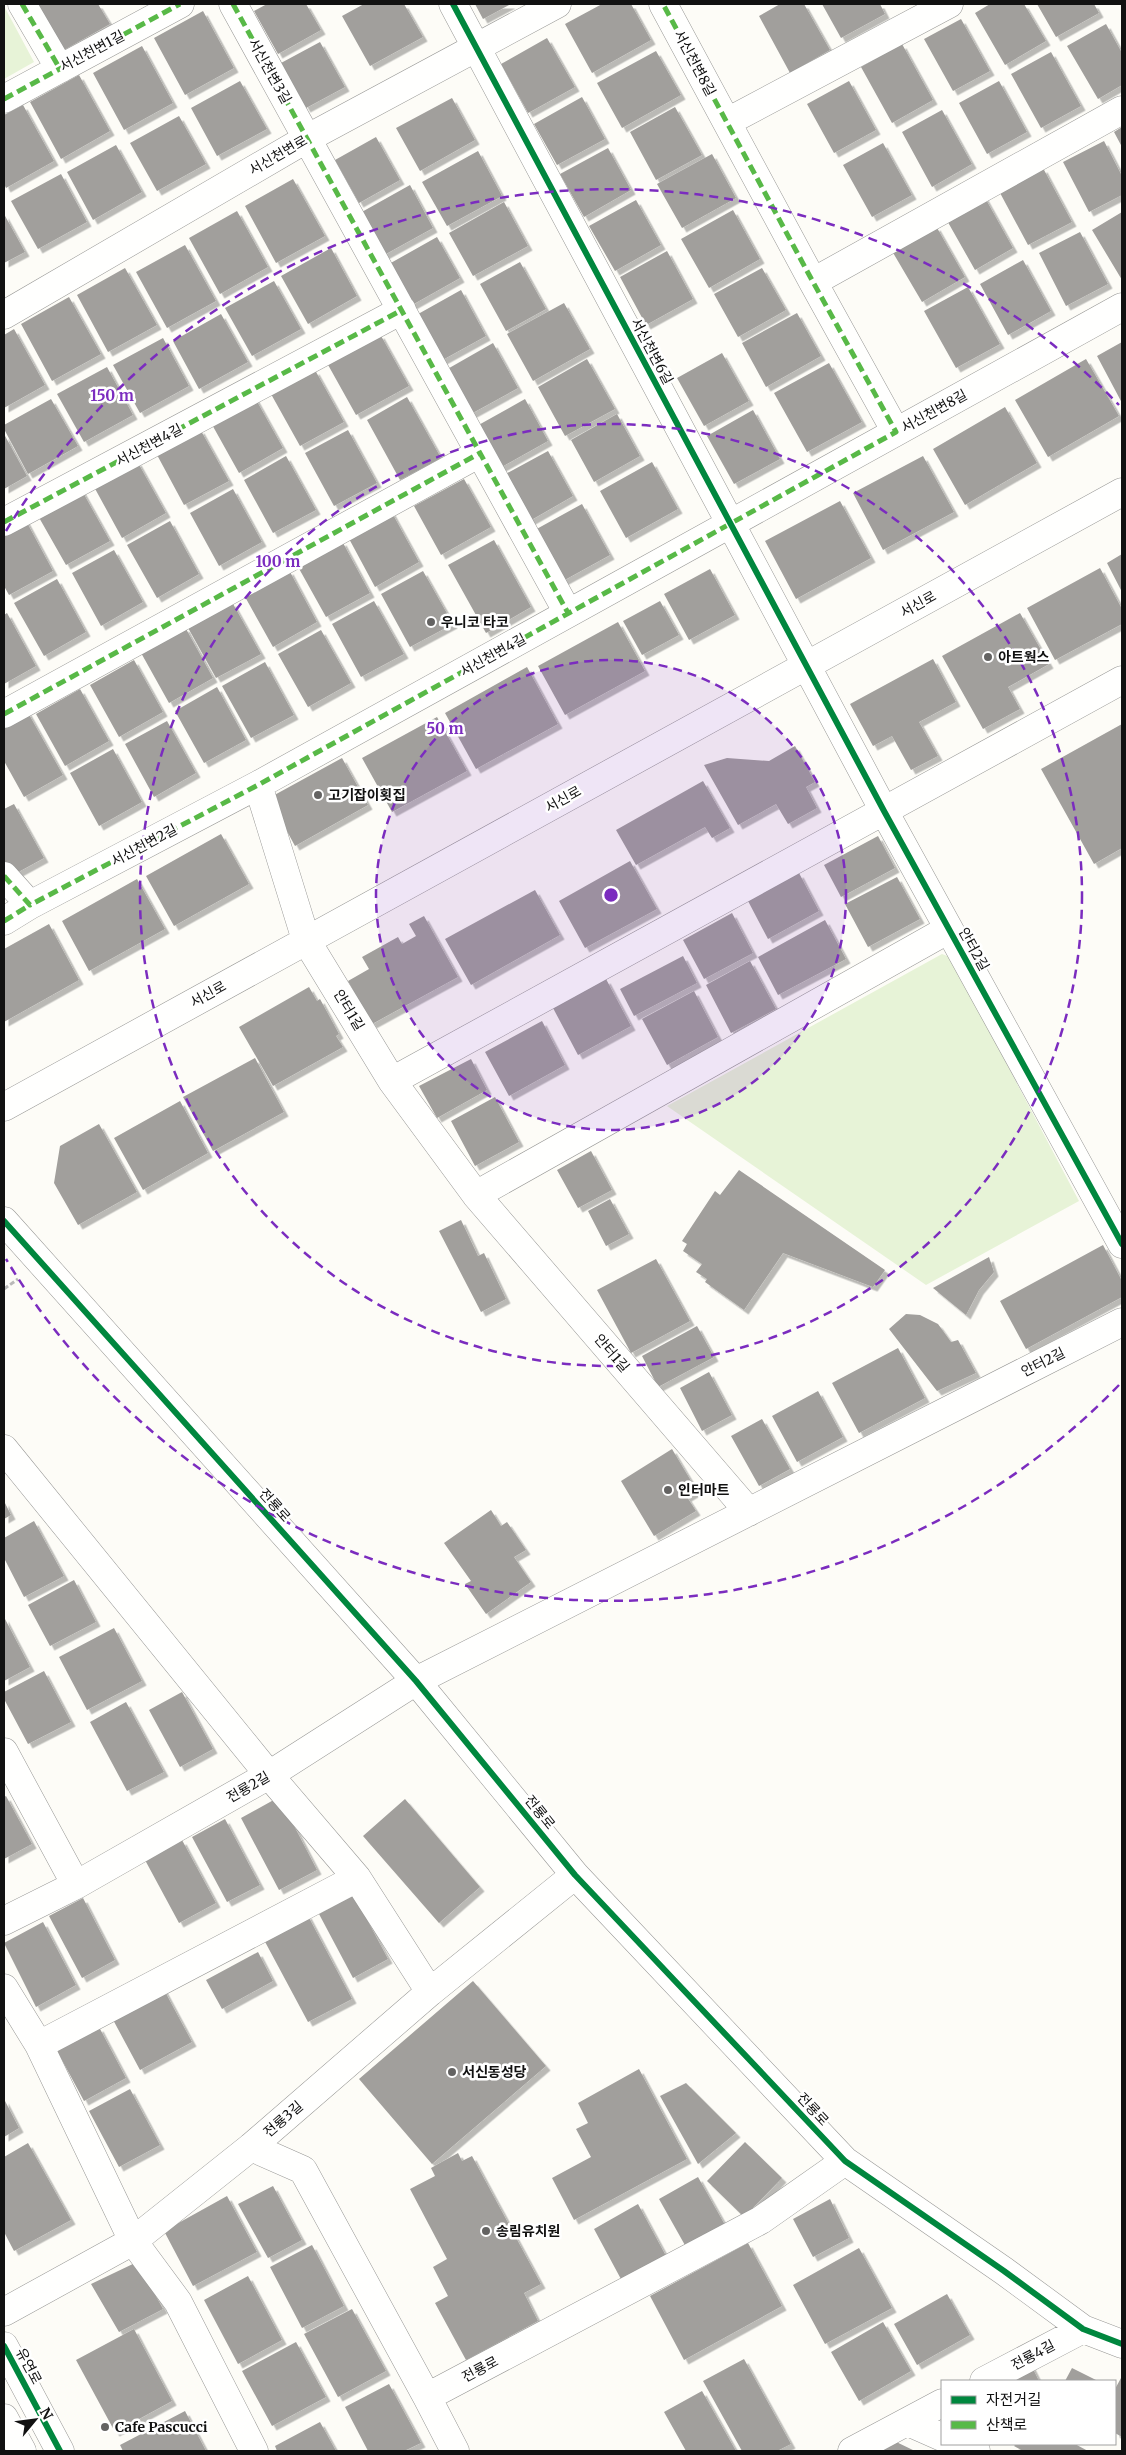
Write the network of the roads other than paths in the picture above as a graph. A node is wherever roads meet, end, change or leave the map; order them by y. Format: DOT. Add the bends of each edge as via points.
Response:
graph roads {
  1 [pos="22,4"];
  2 [pos="180,4"];
  3 [pos="233,4"];
  4 [pos="452,4"];
  5 [pos="558,4"];
  6 [pos="663,4"];
  7 [pos="949,4"];
  8 [pos="477,47"];
  9 [pos="60,69"];
  10 [pos="4,99"];
  11 [pos="1122,110"];
  12 [pos="727,122"];
  13 [pos="308,138"];
  14 [pos="813,282"];
  15 [pos="1122,307"];
  16 [pos="402,310"];
  17 [pos="4,315"];
  18 [pos="896,432"];
  19 [pos="480,453"];
  20 [pos="1122,492"];
  21 [pos="4,522"];
  22 [pos="730,523"];
  23 [pos="568,613"];
  24 [pos="806,666"];
  25 [pos="1122,680"];
  26 [pos="4,714"];
  27 [pos="258,785"];
  28 [pos="884,811"];
  29 [pos="4,876"];
  30 [pos="30,905"];
  31 [pos="4,921"];
  32 [pos="948,929"];
  33 [pos="306,940"];
  34 [pos="392,1081"];
  35 [pos="4,1107"];
  36 [pos="476,1195"];
  37 [pos="4,1221"];
  38 [pos="1122,1244"];
  39 [pos="1122,1322"];
  40 [pos="4,1449"];
  41 [pos="748,1512"];
  42 [pos="416,1681"];
  43 [pos="4,1752"];
  44 [pos="269,1775"];
  45 [pos="575,1875"];
  46 [pos="357,1878"];
  47 [pos="76,1885"];
  48 [pos="4,1921"];
  49 [pos="4,1988"];
  50 [pos="430,1992"];
  51 [pos="38,2045"];
  52 [pos="251,2147"];
  53 [pos="845,2161"];
  54 [pos="133,2240"];
  55 [pos="4,2312"];
  56 [pos="1083,2329"];
  57 [pos="1122,2344"];
  58 [pos="4,2346"];
  59 [pos="986,2380"];
  60 [pos="427,2396"];
  61 [pos="941,2404"];
  62 [pos="4,2418"];
  63 [pos="908,2422"];
  64 [pos="941,2437"];
  65 [pos="961,2445"];
  66 [pos="22,2451"];
  67 [pos="60,2451"];
  68 [pos="254,2451"];
  69 [pos="455,2451"];
  70 [pos="852,2451"];
  71 [pos="976,2451"];
  1 -- 9 [label="street"];
  2 -- 9 [label="street, 서신천변1길"];
  3 -- 13 [label="street, 서신천변3길"];
  4 -- 8 [label="street, 서신천변6길"];
  5 -- 8 [label="street, 서신천변로"];
  6 -- 12 [label="street, 서신천변8길"];
  7 -- 12 [label="street"];
  8 -- 13 [label="street, 서신천변로"];
  8 -- 22 [label="street, 서신천변6길"];
  9 -- 10 [label="street, 서신천변1길"];
  11 -- 14 [label="street"];
  12 -- 14 [label="street, 서신천변8길"];
  13 -- 16 [label="street"];
  13 -- 17 [label="street, 서신천변로"];
  14 -- 18 [label="street, 서신천변8길"];
  15 -- 18 [label="street, 서신천변8길"];
  16 -- 19 [label="street"];
  16 -- 21 [label="street, 서신천변4길"];
  18 -- 22 [label="street, 서신천변4길"];
  19 -- 23 [label="street"];
  19 -- 26 [label="street"];
  20 -- 24 [label="street, 서신로"];
  22 -- 23 [label="street, 서신천변4길"];
  22 -- 24 [label="street, 서신천변6길"];
  23 -- 27 [label="street, 서신천변4길"];
  24 -- 28 [label="street, 안터2길"];
  24 -- 33 [label="street, 서신로"];
  25 -- 28 [label="street"];
  27 -- 30 [label="street, 서신천변2길"];
  27 -- 33 [label="street, 안터1길"];
  28 -- 32 [label="street, 안터2길"];
  28 -- 34 [label="street"];
  29 -- 30 [label="street"];
  30 -- 31 [label="street, 서신천변2길"];
  32 -- 36 [label="street, 안터2길"];
  32 -- 38 [label="street, 안터2길"];
  33 -- 34 [label="street, 안터1길"];
  33 -- 35 [label="street, 서신로"];
  34 -- 36 [label="street, 안터1길"];
  36 -- 41 [label="street, 안터1길"];
  37 -- 42 [label="street, 전룡로"];
  39 -- 41 [label="street, 안터2길"];
  40 -- 44 [label="street"];
  41 -- 42 [label="street"];
  42 -- 44 [label="street, 전룡2길"];
  42 -- 45 [label="street, 전룡로"];
  43 -- 47 [label="street"];
  44 -- 46 [label="street"];
  44 -- 47 [label="street, 전룡2길"];
  45 -- 50 [label="street, 전룡3길"];
  45 -- 53 [label="street, 전룡로"];
  46 -- 50 [label="street"];
  46 -- 51 [label="street"];
  47 -- 48 [label="street, 전룡2길"];
  49 -- 51 [label="street"];
  50 -- 52 [label="street, 전룡3길"];
  51 -- 54 [label="street"];
  52 -- 54 [label="street, 전룡3길"];
  52 -- 60 [label="street" via="303,2170"];
  53 -- 56 [label="street, 전룡로"];
  53 -- 60 [label="street, 전룡로" via="761,2220"];
  54 -- 55 [label="street, 전룡3길"];
  54 -- 68 [label="street" via="178,2302"];
  56 -- 57 [label="street, 전룡로"];
  56 -- 59 [label="street, 전룡4길"];
  58 -- 67 [label="street, 유연로"];
  60 -- 69 [label="street"];
  61 -- 63 [label="street"];
  62 -- 66 [label="street"];
  63 -- 64 [label="street"];
  63 -- 70 [label="street"];
  65 -- 71 [label="street"];
}
